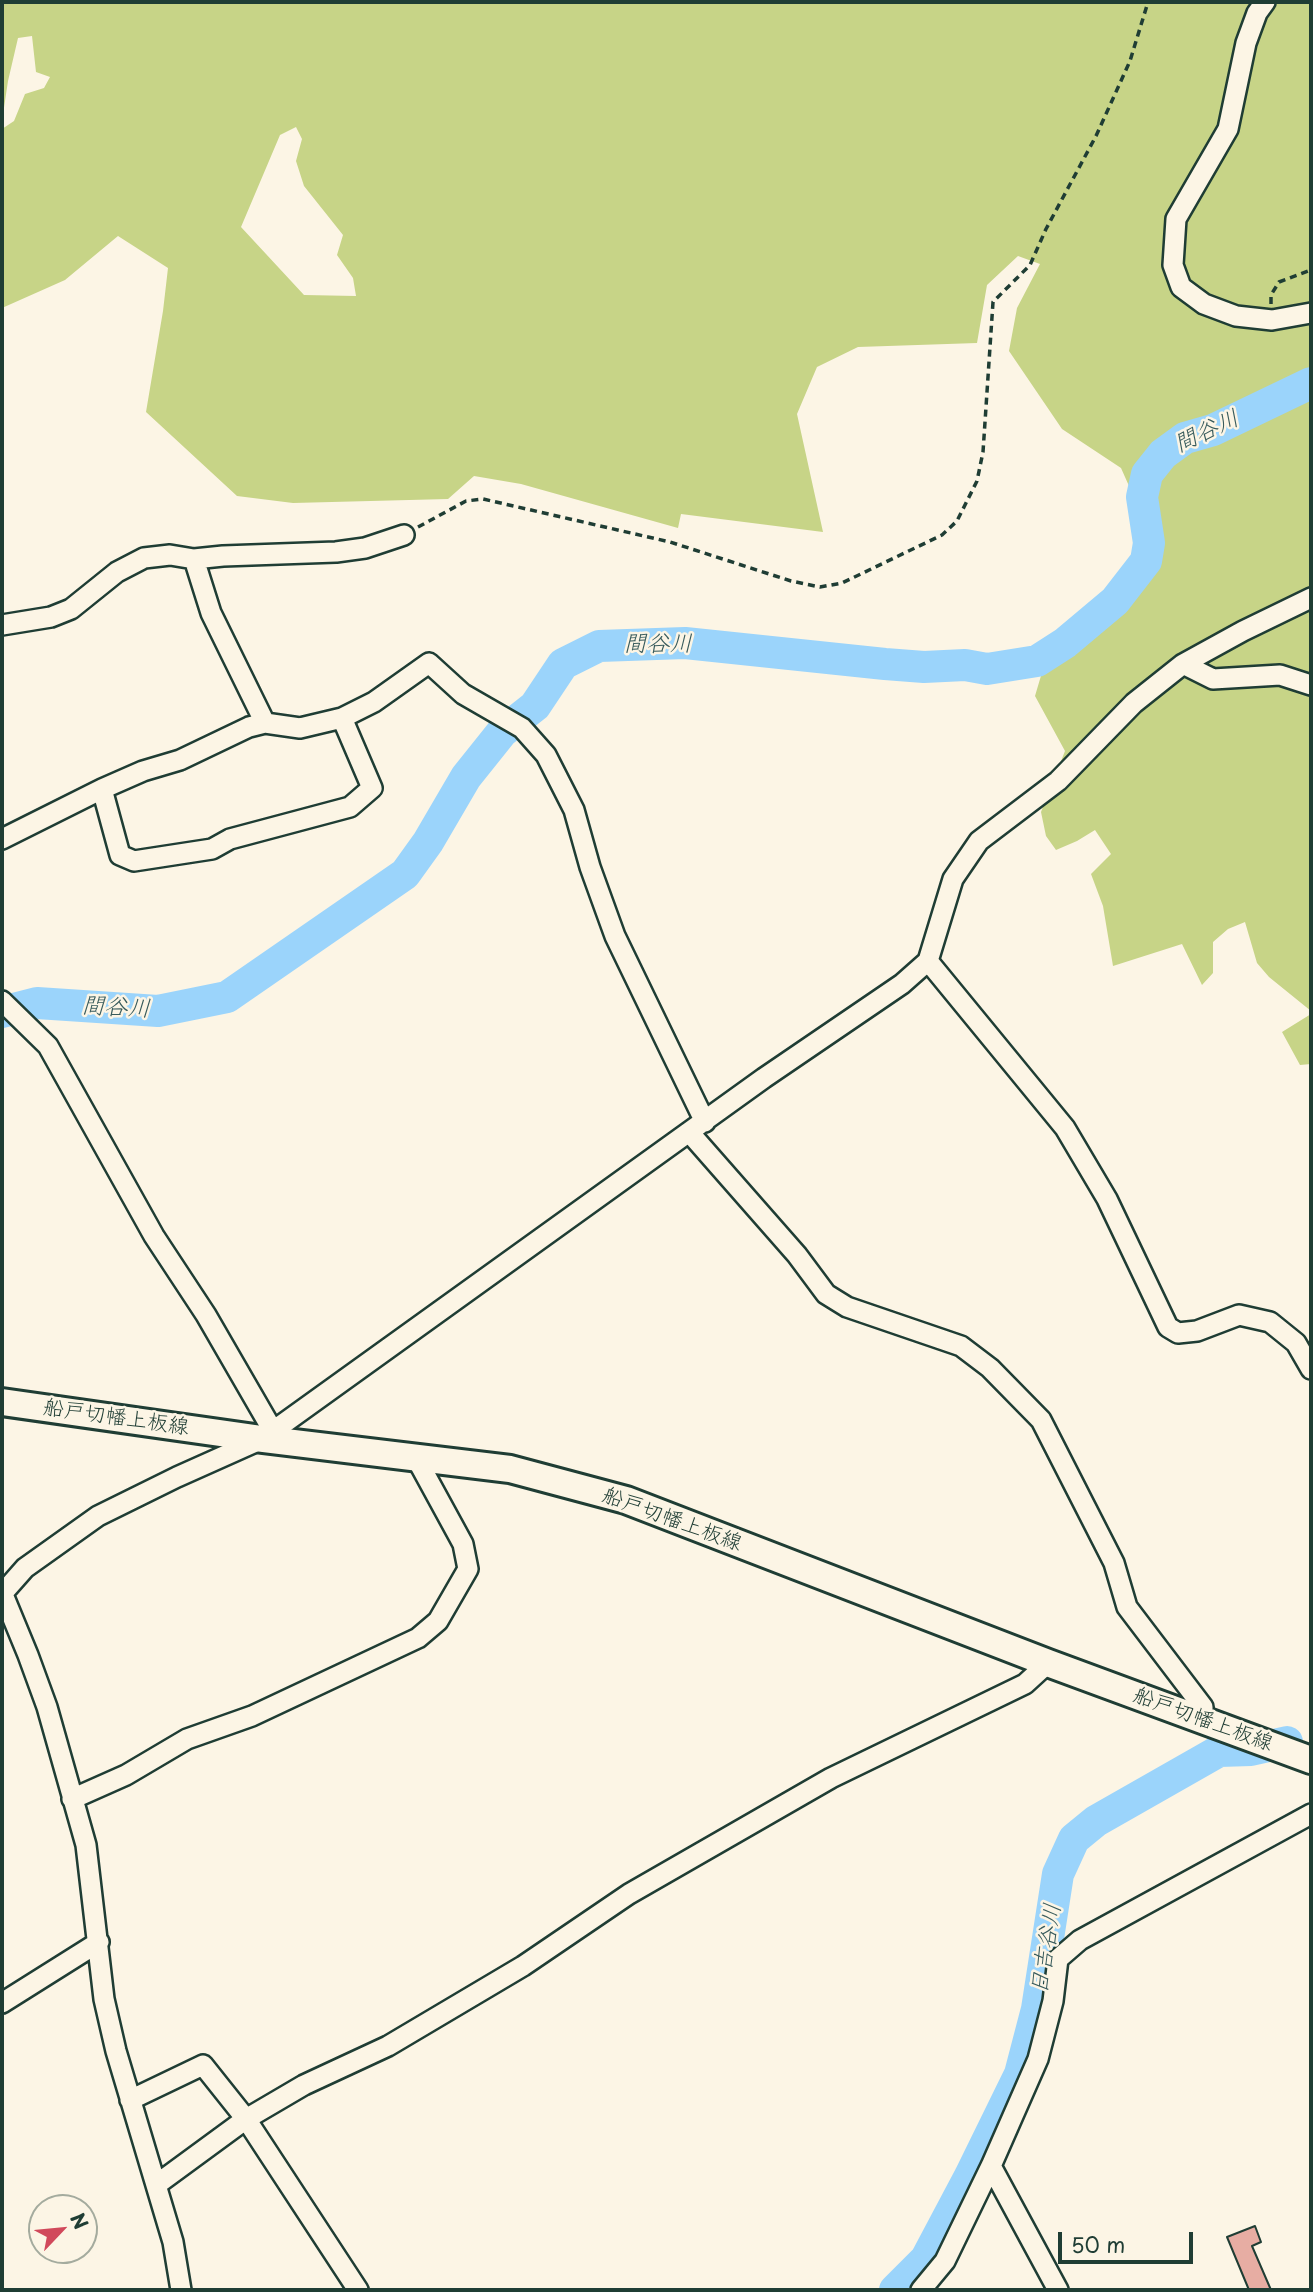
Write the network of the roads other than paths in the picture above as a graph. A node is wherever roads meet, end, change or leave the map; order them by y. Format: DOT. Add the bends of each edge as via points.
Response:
graph roads {
  1 [pos="1265,2"];
  2 [pos="1311,313"];
  3 [pos="404,534"];
  4 [pos="194,559"];
  5 [pos="1311,598"];
  6 [pos="2,625"];
  7 [pos="1183,664"];
  8 [pos="1311,685"];
  9 [pos="342,718"];
  10 [pos="265,723"];
  11 [pos="102,789"];
  12 [pos="2,839"];
  13 [pos="928,961"];
  14 [pos="2,1001"];
  15 [pos="697,1127"];
  16 [pos="1311,1369"];
  17 [pos="2,1402"];
  18 [pos="268,1435"];
  19 [pos="415,1456"];
  20 [pos="2,1593"];
  21 [pos="1048,1663"];
  22 [pos="1203,1720"];
  23 [pos="1311,1760"];
  24 [pos="72,1799"];
  25 [pos="1311,1814"];
  26 [pos="99,1942"];
  27 [pos="2,2003"];
  28 [pos="130,2100"];
  29 [pos="246,2119"];
  30 [pos="991,2166"];
  31 [pos="156,2185"];
  32 [pos="181,2290"];
  33 [pos="358,2290"];
  34 [pos="921,2290"];
  35 [pos="1058,2290"];
  1 -- 2 [label="street" via="1246,43 1227,129 1176,219 1173,264 1181,287 1204,304 1236,316 1272,320"];
  3 -- 4 [label="street" via="355,550"];
  4 -- 6 [label="street" via="170,555 144,558 117,572 71,609"];
  4 -- 10 [label="street" via="211,613"];
  5 -- 7 [label="street"];
  7 -- 8 [label="street" via="1213,679 1280,675"];
  7 -- 13 [label="street" via="1134,703 1058,781 979,841 953,879"];
  9 -- 10 [label="street" via="300,728"];
  9 -- 11 [label="street" via="372,788 350,807 230,839 212,849 134,861 120,855"];
  9 -- 15 [label="street" via="374,702 429,663 463,694 522,728 546,755 575,810 615,936"];
  10 -- 11 [label="street"];
  11 -- 12 [label="street"];
  13 -- 15 [label="street" via="902,984"];
  13 -- 16 [label="street" via="1065,1128 1107,1199 1168,1327 1178,1333 1197,1331 1239,1315 1270,1322 1296,1343"];
  14 -- 18 [label="street" via="48,1046 154,1236 206,1315"];
  15 -- 18 [label="street"];
  15 -- 22 [label="street" via="826,1294 847,1307 961,1346 990,1368 1041,1420 1114,1563 1127,1607 1203,1707"];
  17 -- 18 [label="main road, 船戸切幡上板線"];
  18 -- 19 [label="main road, 船戸切幡上板線"];
  18 -- 20 [label="street" via="98,1516 25,1568"];
  19 -- 21 [label="main road, 船戸切幡上板線" via="510,1469 626,1500"];
  19 -- 24 [label="street" via="463,1544 468,1569 438,1621 418,1638 251,1716 187,1739 126,1775"];
  20 -- 24 [label="street" via="47,1707"];
  21 -- 22 [label="main road, 船戸切幡上板線"];
  21 -- 29 [label="street" via="1025,1684 831,1778 756,1820 388,2046 304,2085"];
  22 -- 23 [label="main road, 船戸切幡上板線"];
  24 -- 26 [label="street" via="86,1845"];
  25 -- 30 [label="street" via="1080,1940 1058,1959 1038,2059"];
  26 -- 27 [label="street"];
  26 -- 28 [label="street" via="104,1999"];
  28 -- 29 [label="street" via="204,2065"];
  28 -- 31 [label="street"];
  29 -- 31 [label="street"];
  29 -- 33 [label="street"];
  30 -- 34 [label="street" via="945,2261"];
  30 -- 35 [label="street"];
  31 -- 32 [label="street"];
}
